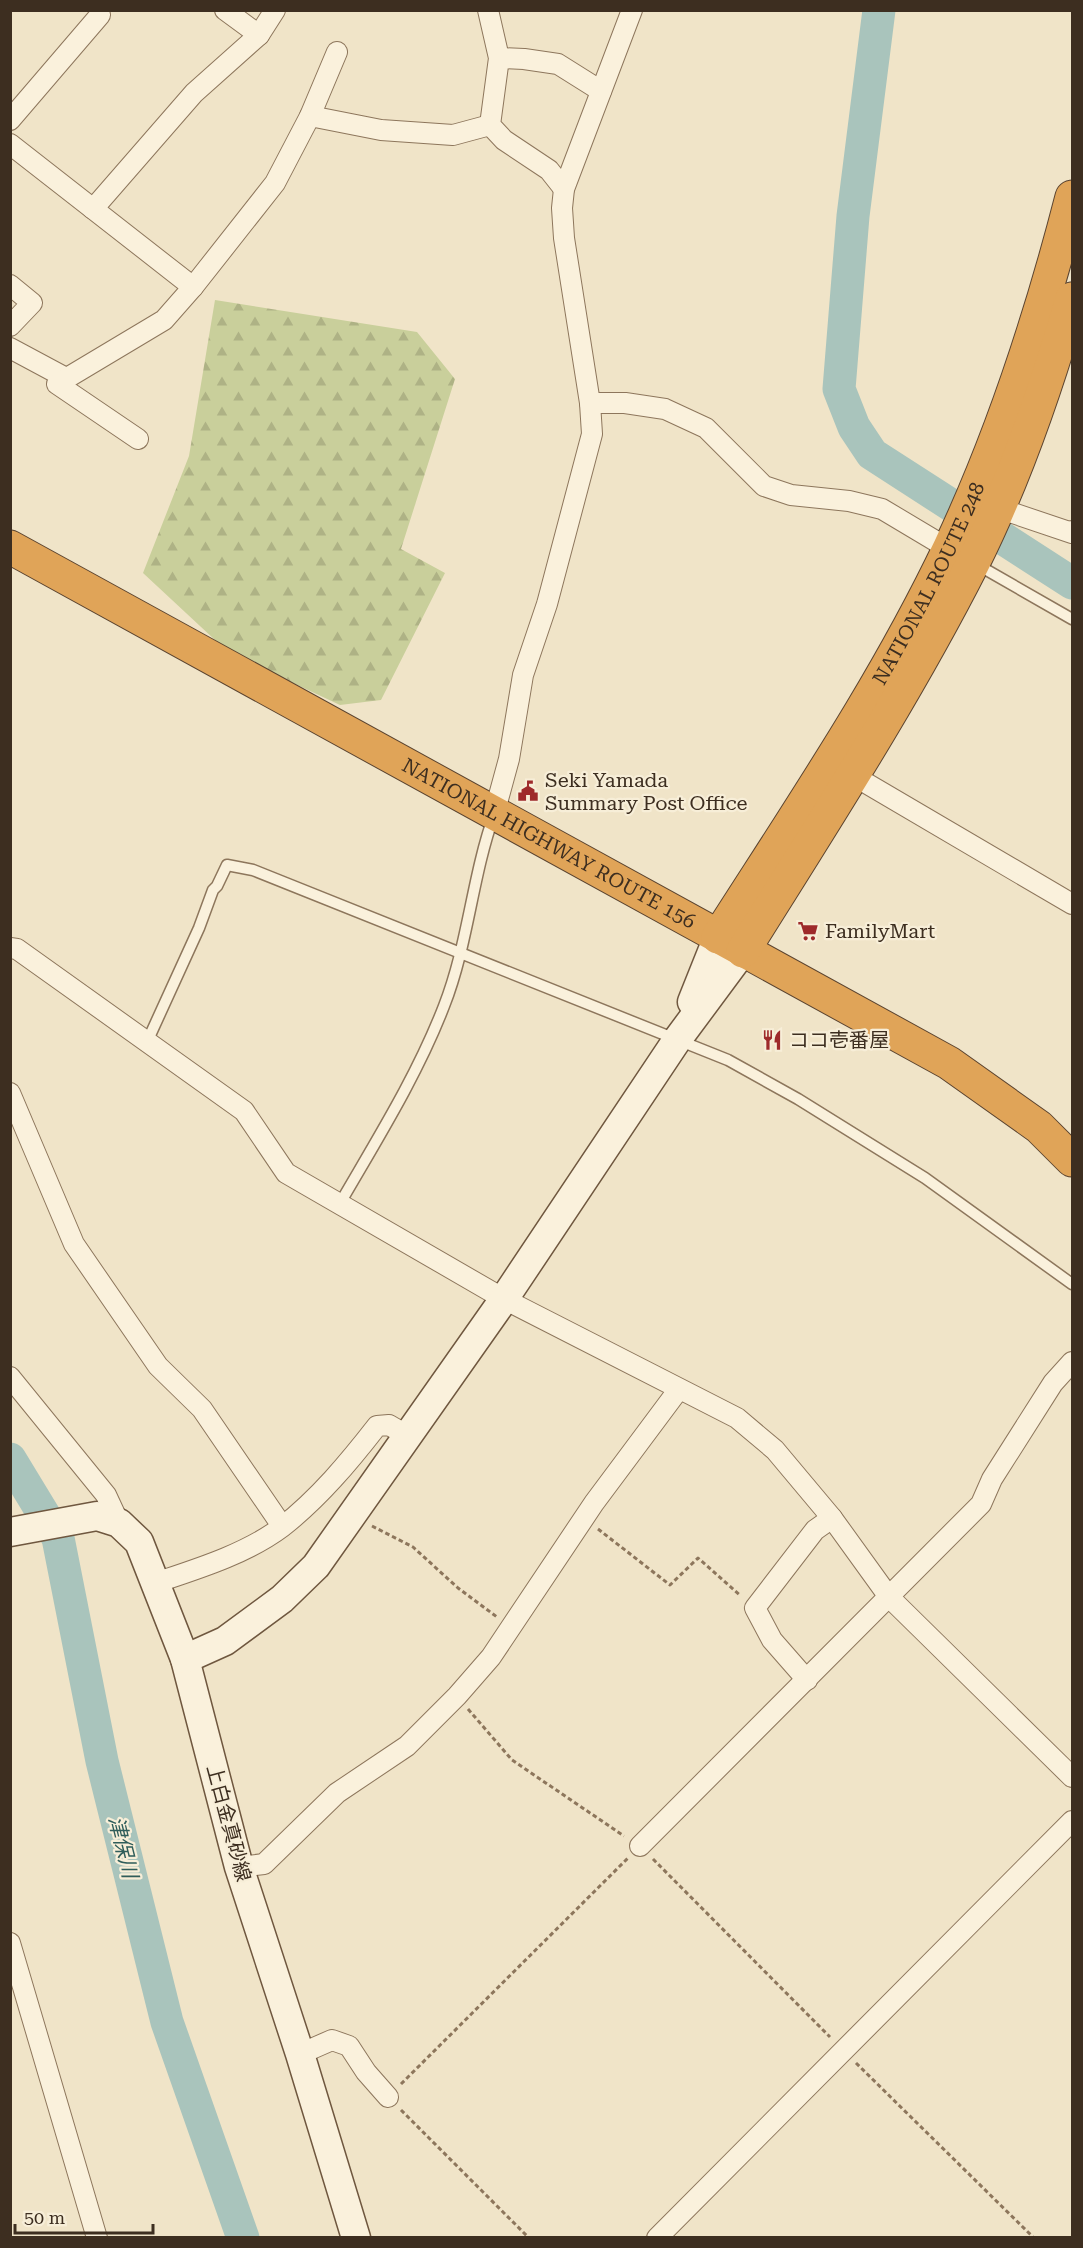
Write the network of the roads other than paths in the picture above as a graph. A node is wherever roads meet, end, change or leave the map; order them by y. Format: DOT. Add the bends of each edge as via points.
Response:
graph roads {
  1 [pos="225,10"];
  2 [pos="275,10"];
  3 [pos="488,10"];
  4 [pos="632,10"];
  5 [pos="100,15"];
  6 [pos="259,35"];
  7 [pos="337,52"];
  8 [pos="499,58"];
  9 [pos="601,91"];
  10 [pos="310,116"];
  11 [pos="10,120"];
  12 [pos="489,125"];
  13 [pos="10,144"];
  14 [pos="564,189"];
  15 [pos="1072,197"];
  16 [pos="93,209"];
  17 [pos="10,285"];
  18 [pos="193,287"];
  19 [pos="1072,307"];
  20 [pos="10,326"];
  21 [pos="10,348"];
  22 [pos="66,378"];
  23 [pos="590,403"];
  24 [pos="138,439"];
  25 [pos="998,508"];
  26 [pos="1072,531"];
  27 [pos="10,547"];
  28 [pos="961,556"];
  29 [pos="1072,619"];
  30 [pos="854,776"];
  31 [pos="494,814"];
  32 [pos="1072,904"];
  33 [pos="730,944"];
  34 [pos="10,948"];
  35 [pos="459,954"];
  36 [pos="677,1040"];
  37 [pos="147,1042"];
  38 [pos="10,1093"];
  39 [pos="1072,1160"];
  40 [pos="339,1205"];
  41 [pos="1072,1284"];
  42 [pos="504,1299"];
  43 [pos="1072,1362"];
  44 [pos="10,1377"];
  45 [pos="679,1389"];
  46 [pos="408,1436"];
  47 [pos="832,1518"];
  48 [pos="108,1520"];
  49 [pos="282,1526"];
  50 [pos="10,1532"];
  51 [pos="155,1582"];
  52 [pos="889,1598"];
  53 [pos="185,1659"];
  54 [pos="807,1680"];
  55 [pos="1072,1777"];
  56 [pos="1072,1821"];
  57 [pos="640,1846"];
  58 [pos="239,1867"];
  59 [pos="10,1943"];
  60 [pos="300,2054"];
  61 [pos="388,2097"];
  62 [pos="97,2238"];
  63 [pos="356,2238"];
  64 [pos="657,2238"];
  1 -- 6 [label="street"];
  2 -- 6 [label="street"];
  3 -- 8 [label="street"];
  4 -- 9 [label="street"];
  5 -- 11 [label="street"];
  6 -- 16 [label="street" via="194,93"];
  7 -- 10 [label="street"];
  8 -- 9 [label="street" via="558,64"];
  8 -- 12 [label="street"];
  9 -- 14 [label="street"];
  10 -- 12 [label="street" via="381,130 453,135"];
  10 -- 18 [label="street" via="275,183"];
  12 -- 14 [label="street" via="549,170"];
  13 -- 16 [label="street"];
  14 -- 23 [label="street" via="564,238"];
  15 -- 28 [label="highway, NATIONAL ROUTE 248" via="1049,285 987,464"];
  16 -- 18 [label="street"];
  17 -- 20 [label="street" via="32,303"];
  18 -- 22 [label="street" via="164,320"];
  19 -- 25 [label="highway, NATIONAL ROUTE 248" via="1046,388"];
  21 -- 22 [label="street"];
  22 -- 24 [label="street" via="57,384"];
  23 -- 28 [label="street" via="665,409 706,428 764,486 791,495 882,509"];
  23 -- 31 [label="street" via="592,434 547,603 523,675 509,759"];
  25 -- 26 [label="street"];
  25 -- 28 [label="highway, NATIONAL ROUTE 248"];
  27 -- 31 [label="highway, NATIONAL HIGHWAY ROUTE 156"];
  28 -- 29 [label="lane"];
  28 -- 30 [label="highway, NATIONAL ROUTE 248"];
  28 -- 33 [label="highway, NATIONAL ROUTE 248" via="892,656"];
  30 -- 32 [label="street"];
  30 -- 33 [label="highway, NATIONAL ROUTE 248"];
  31 -- 33 [label="highway, NATIONAL HIGHWAY ROUTE 156"];
  31 -- 35 [label="lane"];
  33 -- 36 [label="street"];
  33 -- 39 [label="highway, NATIONAL HIGHWAY ROUTE 156" via="949,1063 1039,1127"];
  34 -- 37 [label="street" via="17,949"];
  35 -- 36 [label="lane"];
  35 -- 37 [label="lane" via="316,894 253,870 227,865"];
  35 -- 40 [label="lane" via="444,1006 410,1079"];
  36 -- 41 [label="lane" via="728,1060 798,1098 925,1178"];
  36 -- 42 [label="street"];
  37 -- 40 [label="street" via="244,1111 286,1173"];
  38 -- 49 [label="street" via="74,1244 158,1366 202,1409"];
  40 -- 42 [label="street"];
  42 -- 45 [label="street"];
  42 -- 46 [label="street"];
  43 -- 52 [label="street" via="1053,1383 981,1503"];
  44 -- 48 [label="street" via="106,1495"];
  45 -- 47 [label="street" via="745,1424 775,1450"];
  45 -- 58 [label="street" via="594,1503 491,1657 456,1696 407,1746 337,1793 264,1864"];
  46 -- 49 [label="street" via="389,1425 377,1426 317,1496"];
  46 -- 53 [label="street" via="316,1566 282,1599 225,1641"];
  47 -- 52 [label="street"];
  47 -- 54 [label="street" via="814,1530 755,1608 772,1640"];
  48 -- 50 [label="street"];
  48 -- 51 [label="street, 上白金真砂線" via="139,1542"];
  49 -- 51 [label="street" via="231,1554"];
  51 -- 53 [label="street, 上白金真砂線"];
  52 -- 54 [label="street"];
  52 -- 55 [label="street"];
  53 -- 58 [label="street, 上白金真砂線"];
  54 -- 57 [label="street"];
  56 -- 64 [label="street"];
  58 -- 60 [label="street, 上白金真砂線"];
  59 -- 62 [label="street"];
  60 -- 61 [label="street" via="333,2040 349,2046"];
  60 -- 63 [label="street, 上白金真砂線"];
}
